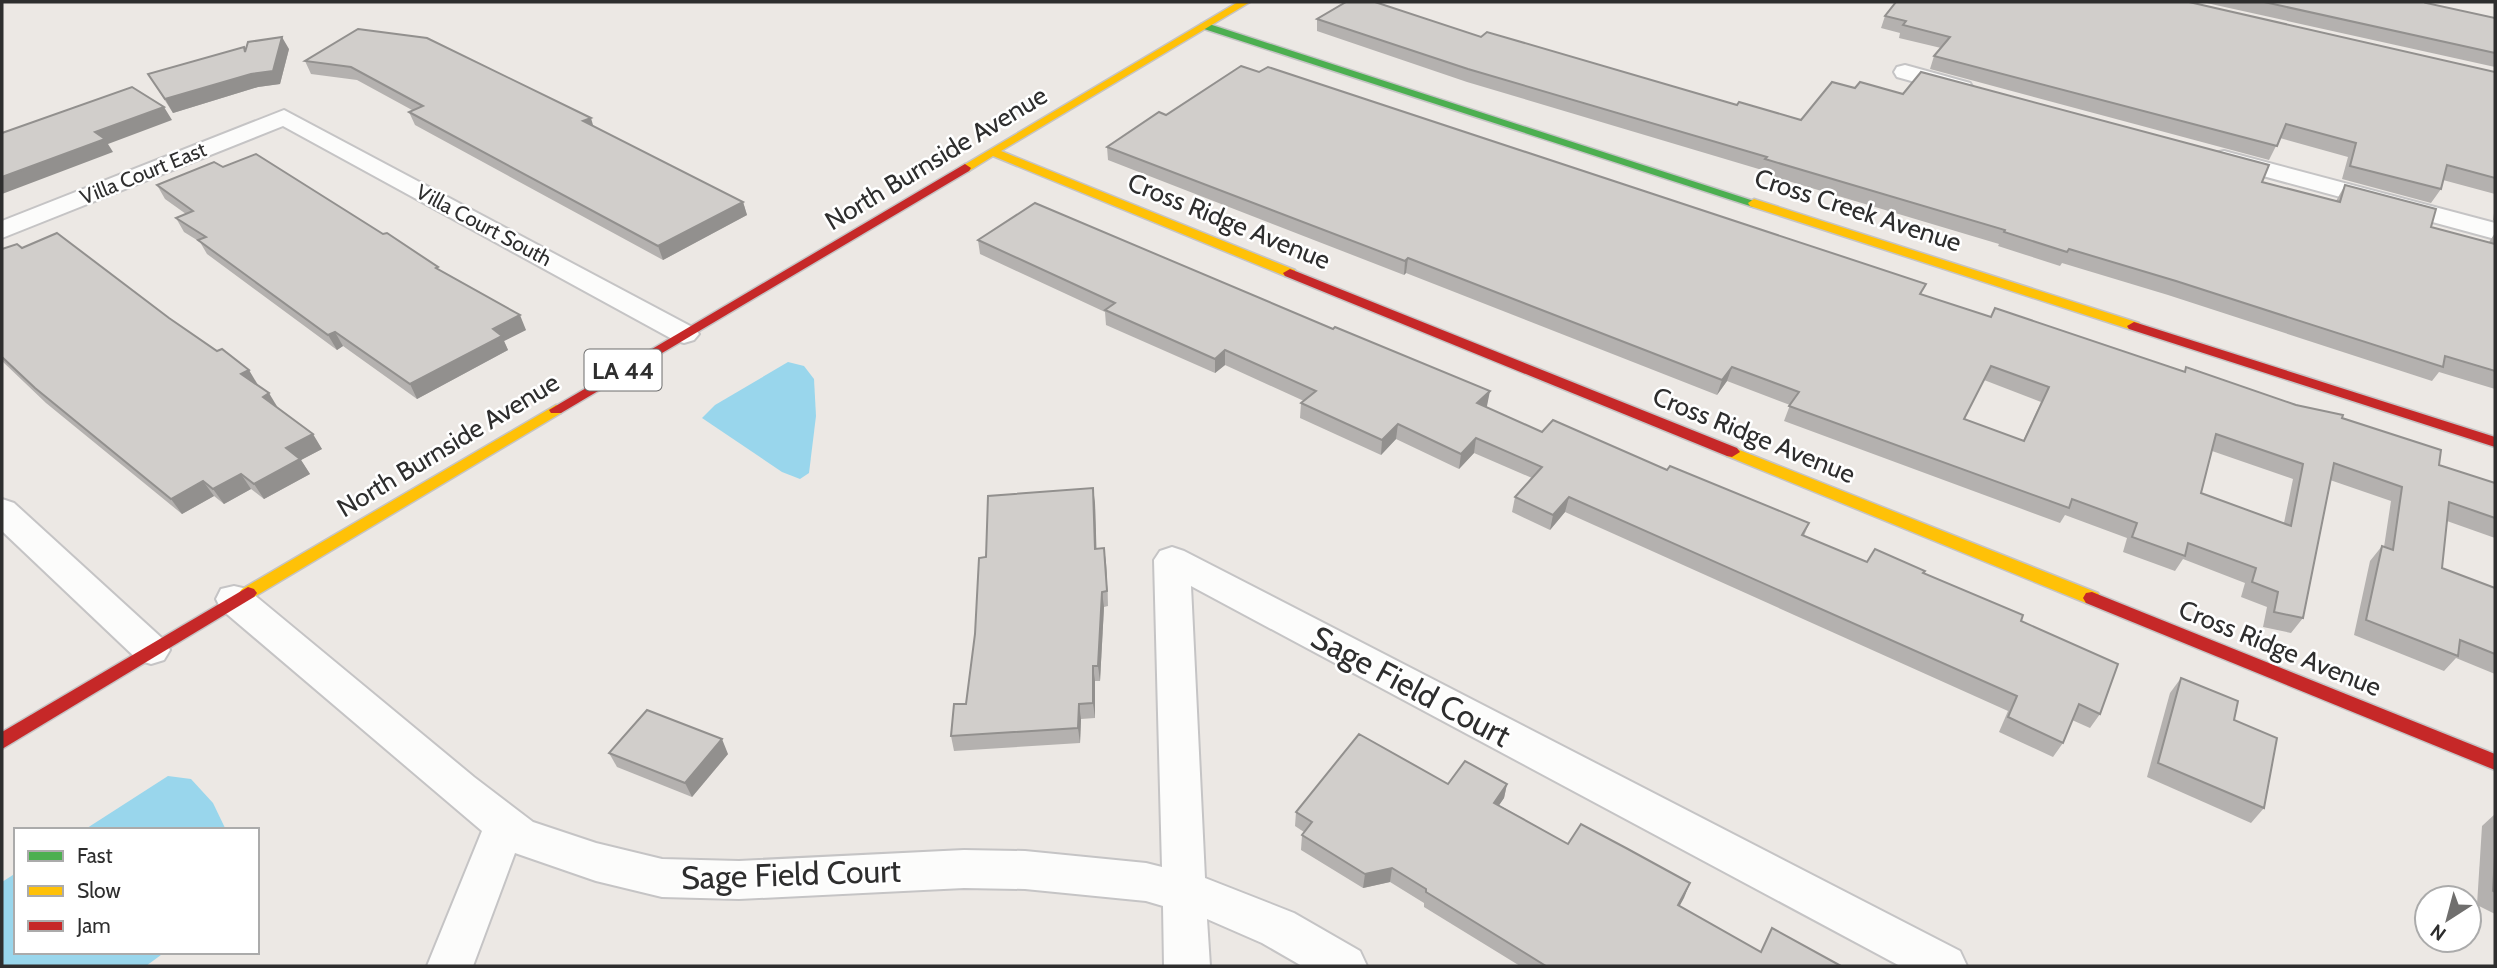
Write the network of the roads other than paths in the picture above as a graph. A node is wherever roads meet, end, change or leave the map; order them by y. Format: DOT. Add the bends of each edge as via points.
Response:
graph roads {
  1 [pos="1245,2"];
  2 [pos="1205,26"];
  3 [pos="1905,72"];
  4 [pos="1985,94"];
  5 [pos="284,117"];
  6 [pos="2200,152"];
  7 [pos="995,153"];
  8 [pos="2,230"];
  9 [pos="2495,231"];
  10 [pos="684,334"];
  11 [pos="2495,442"];
  12 [pos="2,511"];
  13 [pos="234,599"];
  14 [pos="151,650"];
  15 [pos="2,741"];
  16 [pos="2495,762"];
  17 [pos="505,825"];
  18 [pos="1184,892"];
  19 [pos="450,966"];
  20 [pos="1187,966"];
  21 [pos="1344,966"];
  22 [pos="1944,966"];
  1 -- 2 [label="street, North Burnside Avenue / LA 44"];
  2 -- 7 [label="street, North Burnside Avenue / LA 44"];
  2 -- 11 [label="street, Cross Creek Avenue"];
  3 -- 4 [label="street"];
  5 -- 8 [label="street, Villa Court East"];
  5 -- 10 [label="street, Villa Court South"];
  6 -- 9 [label="street"];
  7 -- 10 [label="street, North Burnside Avenue / LA 44"];
  7 -- 16 [label="street, Cross Ridge Avenue"];
  10 -- 13 [label="street, North Burnside Avenue / LA 44"];
  12 -- 14 [label="street"];
  13 -- 14 [label="street, North Burnside Avenue / LA 44"];
  13 -- 17 [label="street, Sage Field Court"];
  14 -- 15 [label="street, North Burnside Avenue / LA 44"];
  17 -- 18 [label="street, Sage Field Court" via="519,836 596,862 662,878 740,880 1025,870 1146,882"];
  17 -- 19 [label="street"];
  18 -- 20 [label="street, Sage Field Court"];
  18 -- 21 [label="street, Sage Field Court" via="1278,928"];
  18 -- 22 [label="street, Sage Field Court" via="1172,560"];
}
